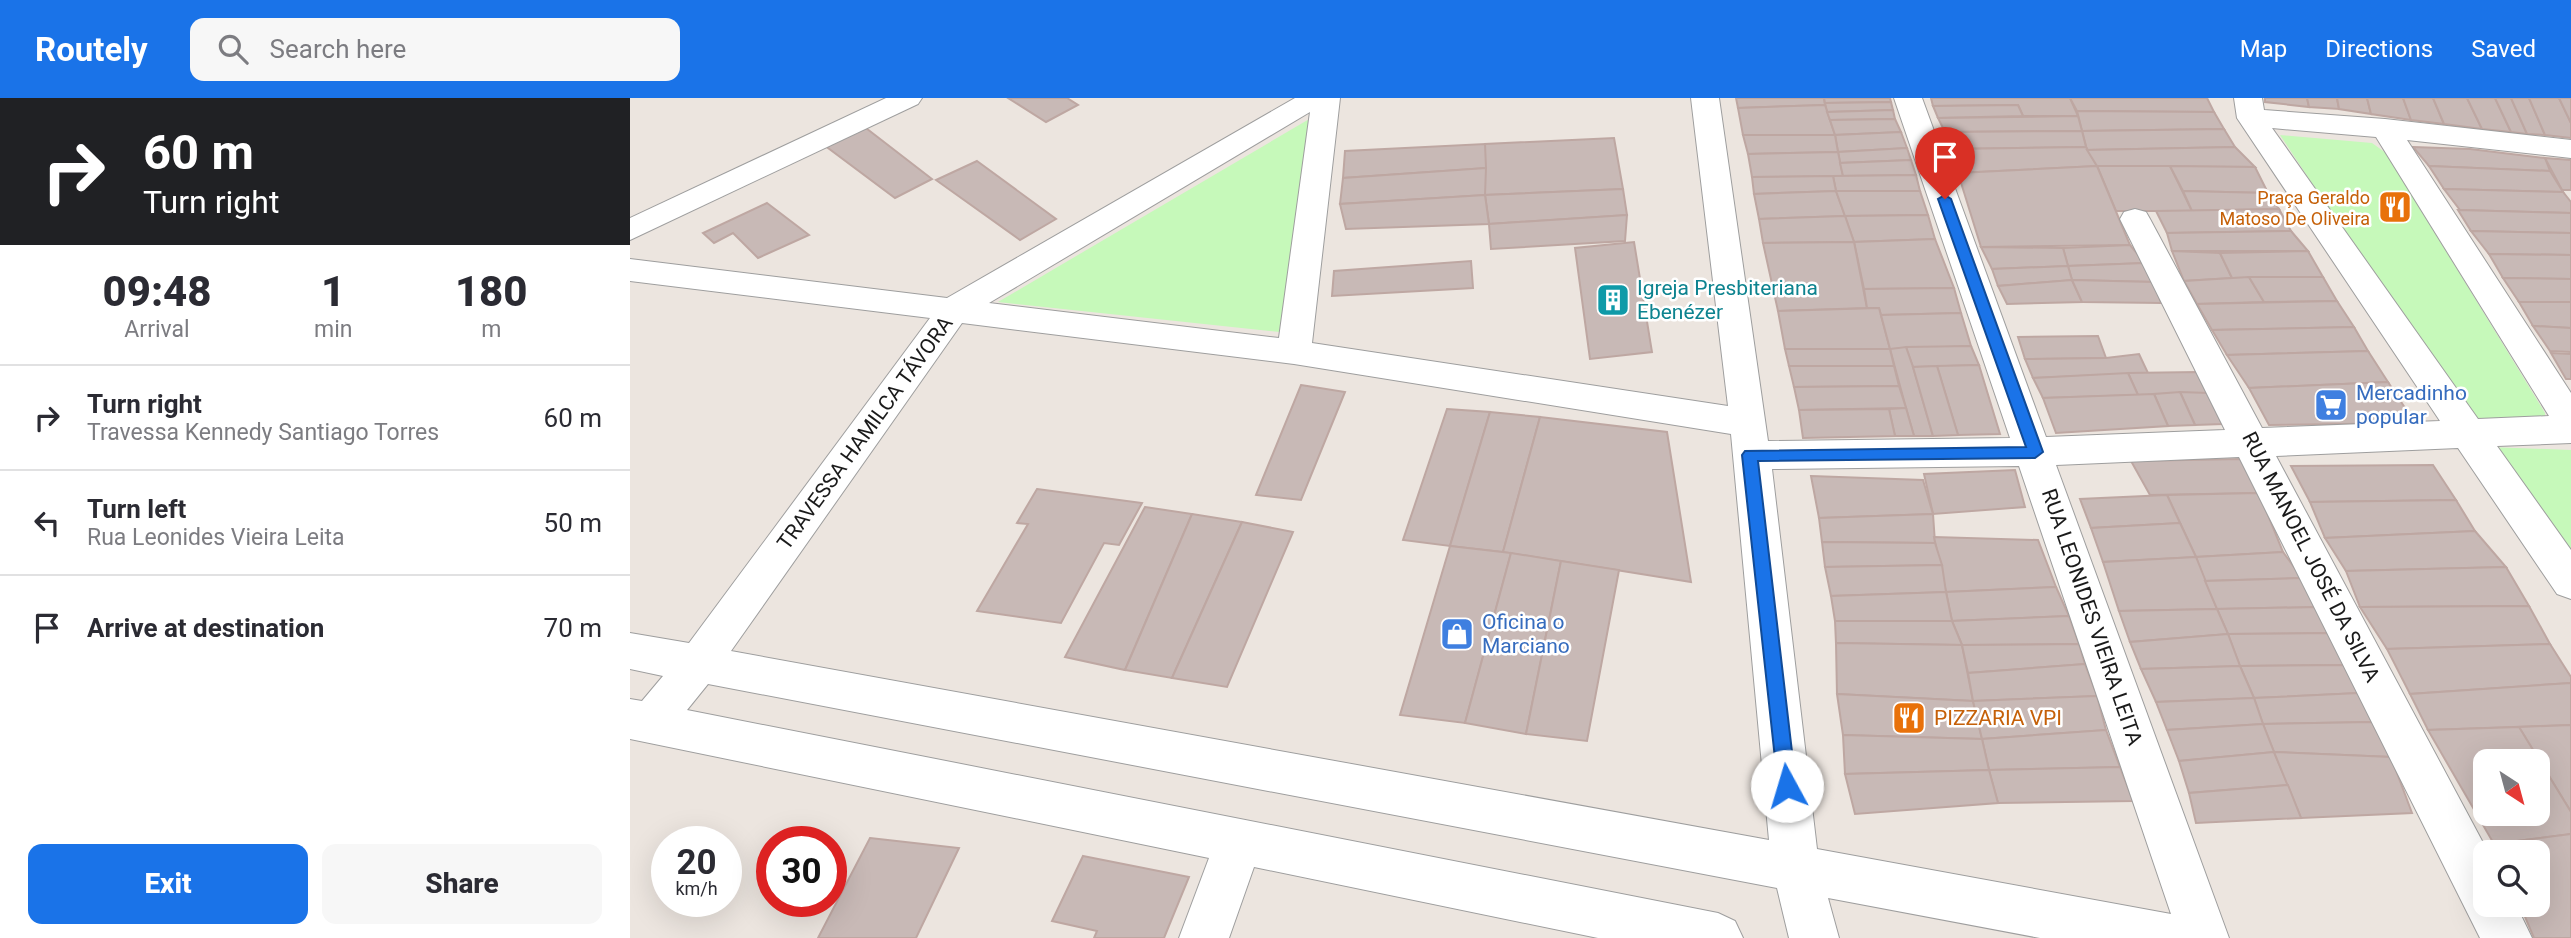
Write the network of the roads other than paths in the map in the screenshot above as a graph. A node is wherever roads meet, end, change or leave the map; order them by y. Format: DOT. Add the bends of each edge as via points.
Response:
graph roads {
  1 [pos="908,98"];
  2 [pos="1315,98"];
  3 [pos="1326,98"];
  4 [pos="1705,98"];
  5 [pos="1908,98"];
  6 [pos="2250,108"];
  7 [pos="2385,128"];
  8 [pos="2571,149"];
  9 [pos="2135,219"];
  10 [pos="630,230"];
  11 [pos="630,270"];
  12 [pos="954,308"];
  13 [pos="1294,352"];
  14 [pos="2571,422"];
  15 [pos="2571,429"];
  16 [pos="2469,432"];
  17 [pos="1749,439"];
  18 [pos="2254,444"];
  19 [pos="2035,452"];
  20 [pos="2571,582"];
  21 [pos="630,651"];
  22 [pos="698,664"];
  23 [pos="640,721"];
  24 [pos="1239,842"];
  25 [pos="1796,869"];
  26 [pos="2473,873"];
  27 [pos="2496,917"];
  28 [pos="1203,938"];
  29 [pos="1718,938"];
  30 [pos="1814,938"];
  31 [pos="2169,938"];
  32 [pos="2204,938"];
  33 [pos="2507,938"];
  1 -- 10 [label="street"];
  2 -- 12 [label="street, TRAVESSA HAMILCA TÁVORA"];
  3 -- 13 [label="street"];
  4 -- 17 [label="street"];
  5 -- 19 [label="street, RUA LEONIDES VIEIRA LEITA"];
  6 -- 7 [label="street"];
  6 -- 16 [label="street"];
  7 -- 8 [label="street"];
  7 -- 14 [label="street"];
  9 -- 18 [label="street, RUA MANOEL JOSÉ DA SILVA"];
  11 -- 12 [label="street"];
  12 -- 13 [label="street"];
  12 -- 22 [label="street, TRAVESSA HAMILCA TÁVORA"];
  13 -- 17 [label="street"];
  15 -- 16 [label="street"];
  16 -- 18 [label="street"];
  16 -- 20 [label="street"];
  17 -- 19 [label="street"];
  17 -- 25 [label="street"];
  18 -- 19 [label="street"];
  18 -- 26 [label="street, RUA MANOEL JOSÉ DA SILVA"];
  19 -- 32 [label="street, RUA LEONIDES VIEIRA LEITA"];
  21 -- 22 [label="street"];
  22 -- 23 [label="street, TRAVESSA HAMILCA TÁVORA"];
  22 -- 25 [label="street"];
  23 -- 24 [label="street"];
  24 -- 28 [label="street"];
  24 -- 29 [label="street"];
  25 -- 30 [label="street"];
  25 -- 31 [label="street"];
  27 -- 33 [label="street"];
}
